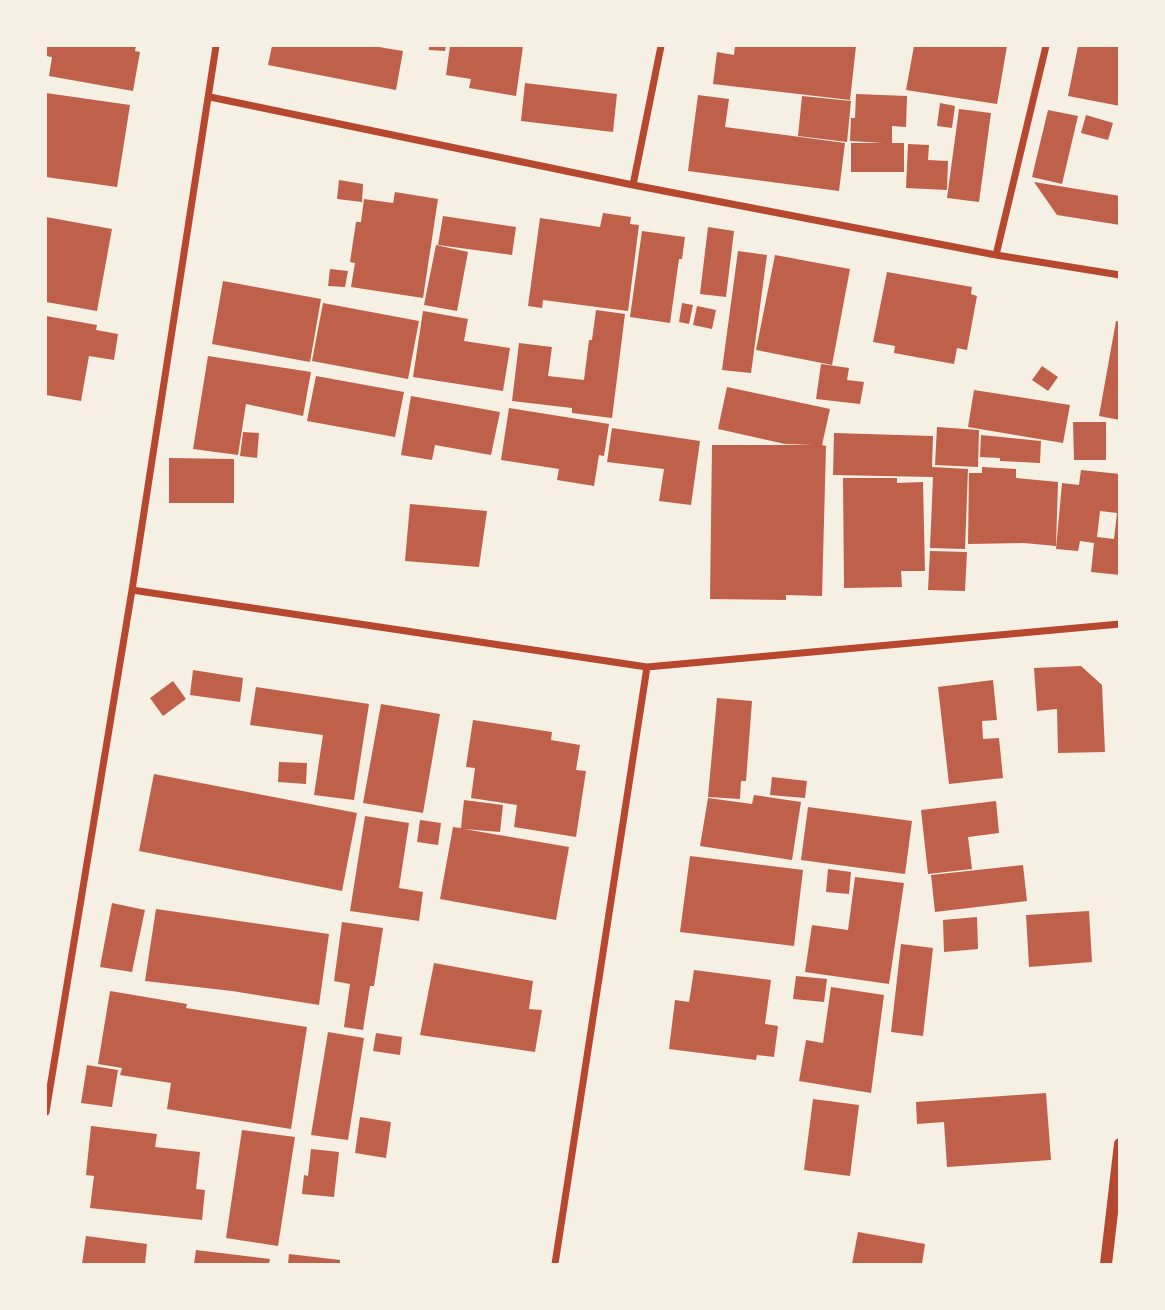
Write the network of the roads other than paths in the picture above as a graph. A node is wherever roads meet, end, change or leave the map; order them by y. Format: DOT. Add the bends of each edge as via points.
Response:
graph roads {
  1 [pos="216,46"];
  2 [pos="661,46"];
  3 [pos="1046,46"];
  4 [pos="210,97"];
  5 [pos="633,185"];
  6 [pos="996,255"];
  7 [pos="1119,275"];
  8 [pos="132,590"];
  9 [pos="1119,624"];
  10 [pos="647,667"];
  11 [pos="46,1112"];
  12 [pos="1119,1144"];
  13 [pos="555,1265"];
  14 [pos="1106,1265"];
  1 -- 4 [label="street"];
  2 -- 5 [label="street"];
  3 -- 6 [label="street"];
  4 -- 5 [label="street"];
  4 -- 8 [label="street"];
  5 -- 6 [label="street"];
  6 -- 7 [label="street"];
  8 -- 10 [label="street"];
  8 -- 11 [label="street"];
  9 -- 10 [label="street"];
  10 -- 13 [label="street"];
  12 -- 14 [label="street"];
}
